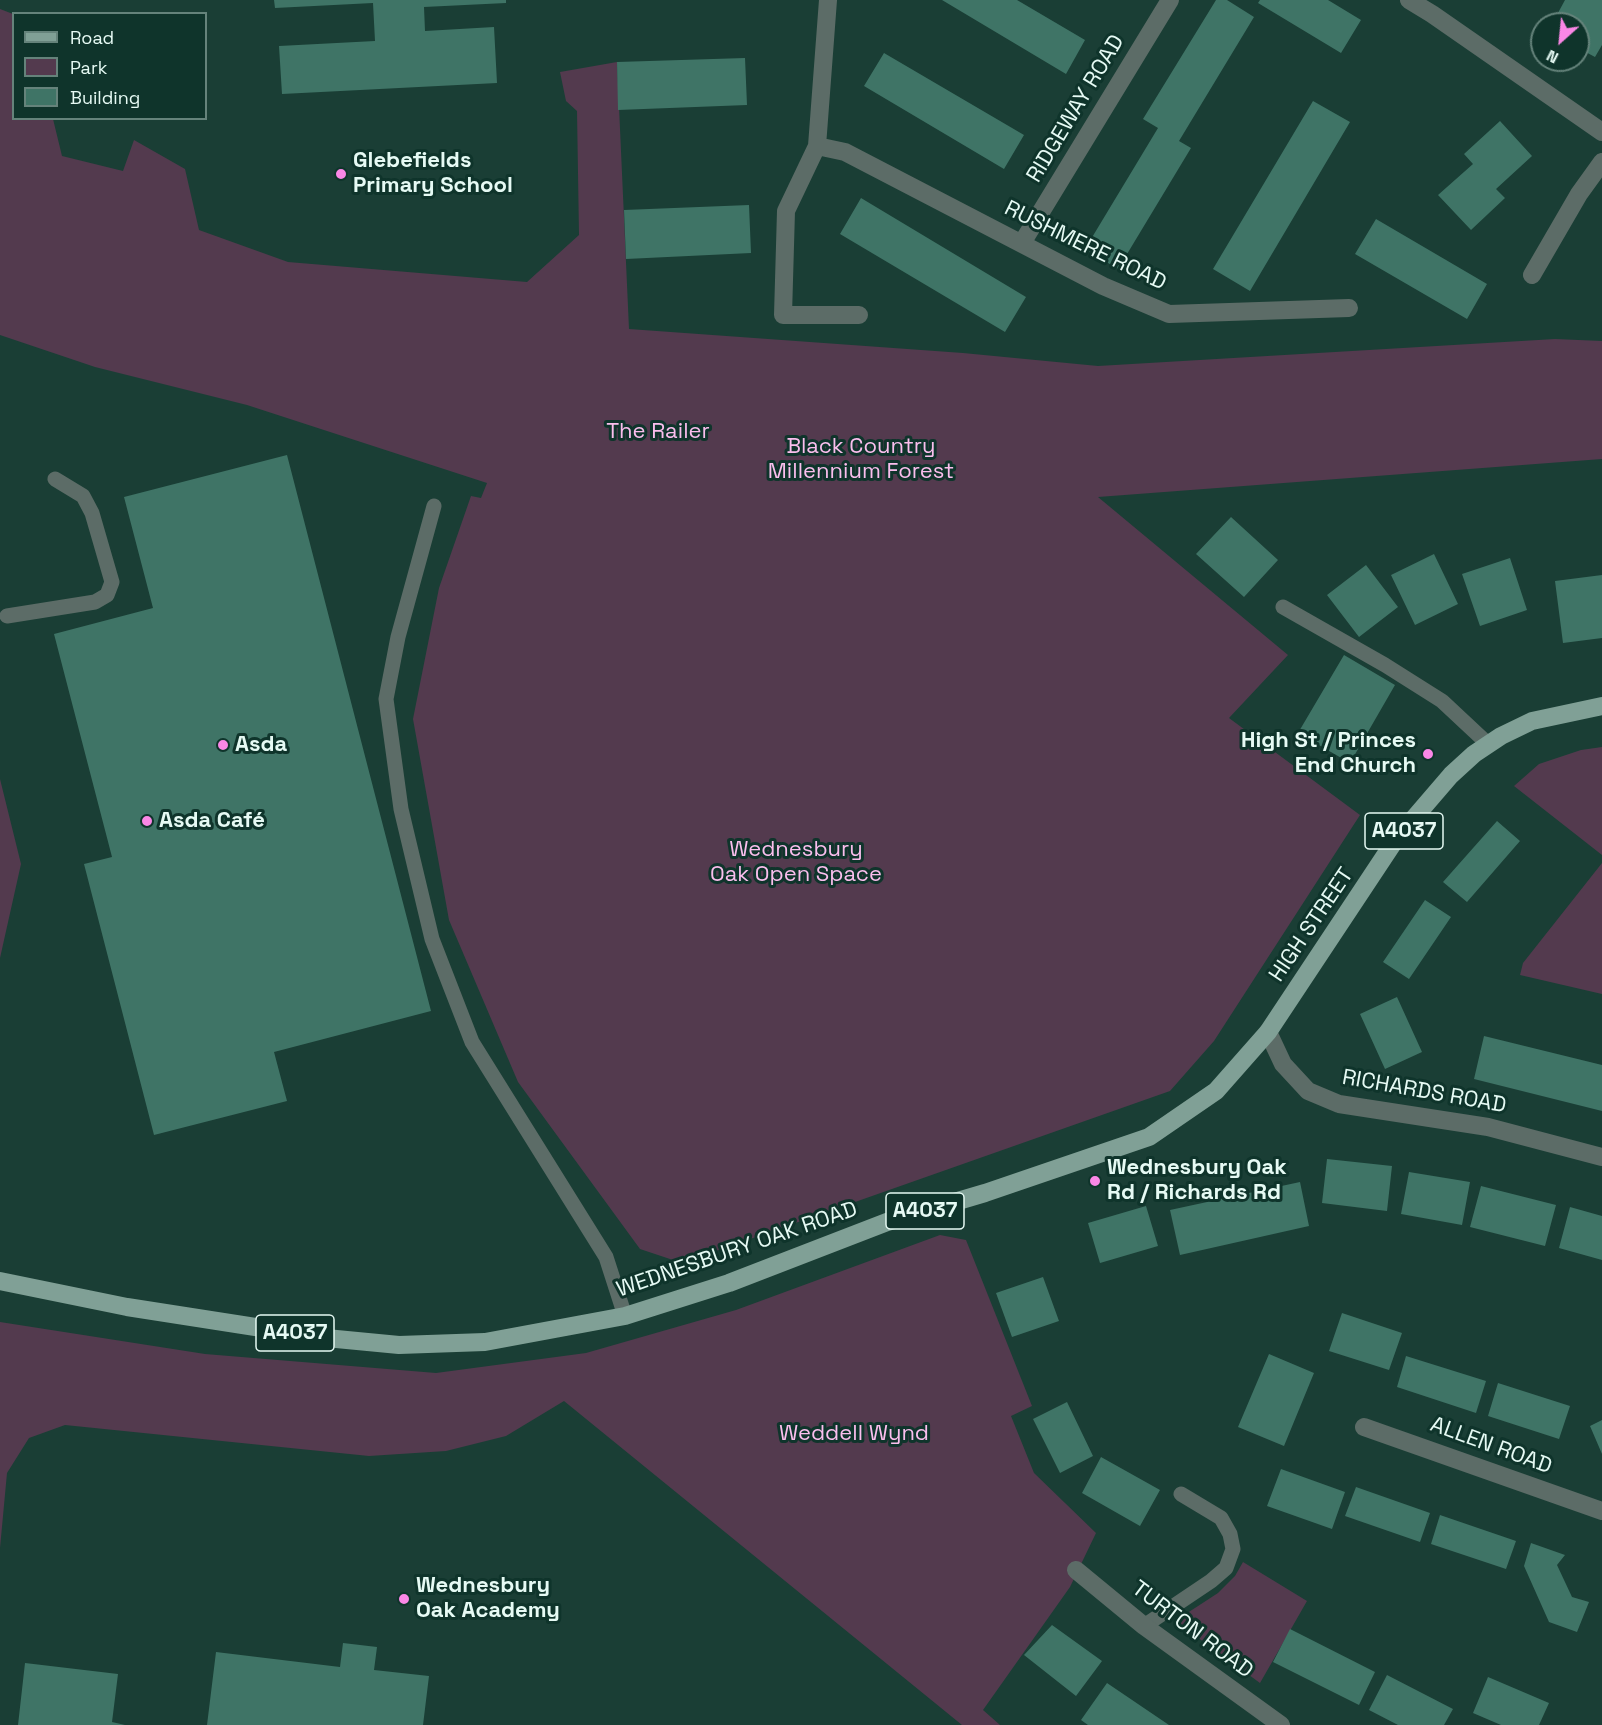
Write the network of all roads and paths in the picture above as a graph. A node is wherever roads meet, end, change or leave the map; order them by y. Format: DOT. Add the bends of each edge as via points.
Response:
graph roads {
  1 [pos="828,0"];
  2 [pos="1170,0"];
  3 [pos="1409,0"];
  4 [pos="1435,7"];
  5 [pos="1602,132"];
  6 [pos="818,146"];
  7 [pos="1602,162"];
  8 [pos="1022,243"];
  9 [pos="1532,275"];
  10 [pos="1349,308"];
  11 [pos="859,315"];
  12 [pos="55,479"];
  13 [pos="434,506"];
  14 [pos="1283,607"];
  15 [pos="7,616"];
  16 [pos="1602,706"];
  17 [pos="1488,744"];
  18 [pos="1268,1032"];
  19 [pos="1216,1091"];
  20 [pos="1602,1157"];
  21 [pos="0,1281"];
  22 [pos="625,1316"];
  23 [pos="1364,1426"];
  24 [pos="1181,1494"];
  25 [pos="1602,1511"];
  26 [pos="1076,1570"];
  27 [pos="1144,1626"];
  28 [pos="1281,1725"];
  1 -- 6 [label="street"];
  2 -- 8 [label="street, RIDGEWAY ROAD"];
  3 -- 4 [label="street"];
  4 -- 5 [label="street"];
  6 -- 8 [label="street, RUSHMERE ROAD" via="845,152"];
  6 -- 11 [label="street" via="786,211 783,315"];
  7 -- 9 [label="street"];
  8 -- 10 [label="street, RUSHMERE ROAD" via="1103,286 1169,314"];
  12 -- 15 [label="lane" via="83,496 92,513 112,582 107,595 95,603"];
  13 -- 22 [label="lane" via="398,637 386,699 408,842 432,939 472,1042 606,1257"];
  14 -- 17 [label="lane" via="1442,701"];
  16 -- 17 [label="main road, HIGH STREET / A4037" via="1532,721"];
  17 -- 18 [label="main road, HIGH STREET / A4037" via="1451,775 1396,839"];
  18 -- 19 [label="main road, HIGH STREET / A4037"];
  18 -- 20 [label="street, RICHARDS ROAD" via="1283,1064 1308,1091 1340,1104 1488,1127"];
  19 -- 22 [label="main road, WEDNESBURY OAK ROAD / A4037" via="1149,1137 887,1222 729,1283"];
  21 -- 22 [label="main road, WEDNESBURY OAK ROAD / A4037" via="138,1309 326,1338 399,1344 485,1342"];
  23 -- 25 [label="street, ALLEN ROAD"];
  24 -- 27 [label="lane" via="1221,1518 1233,1549 1226,1568 1211,1581"];
  26 -- 27 [label="street, TURTON ROAD"];
  27 -- 28 [label="street, TURTON ROAD"];
}
